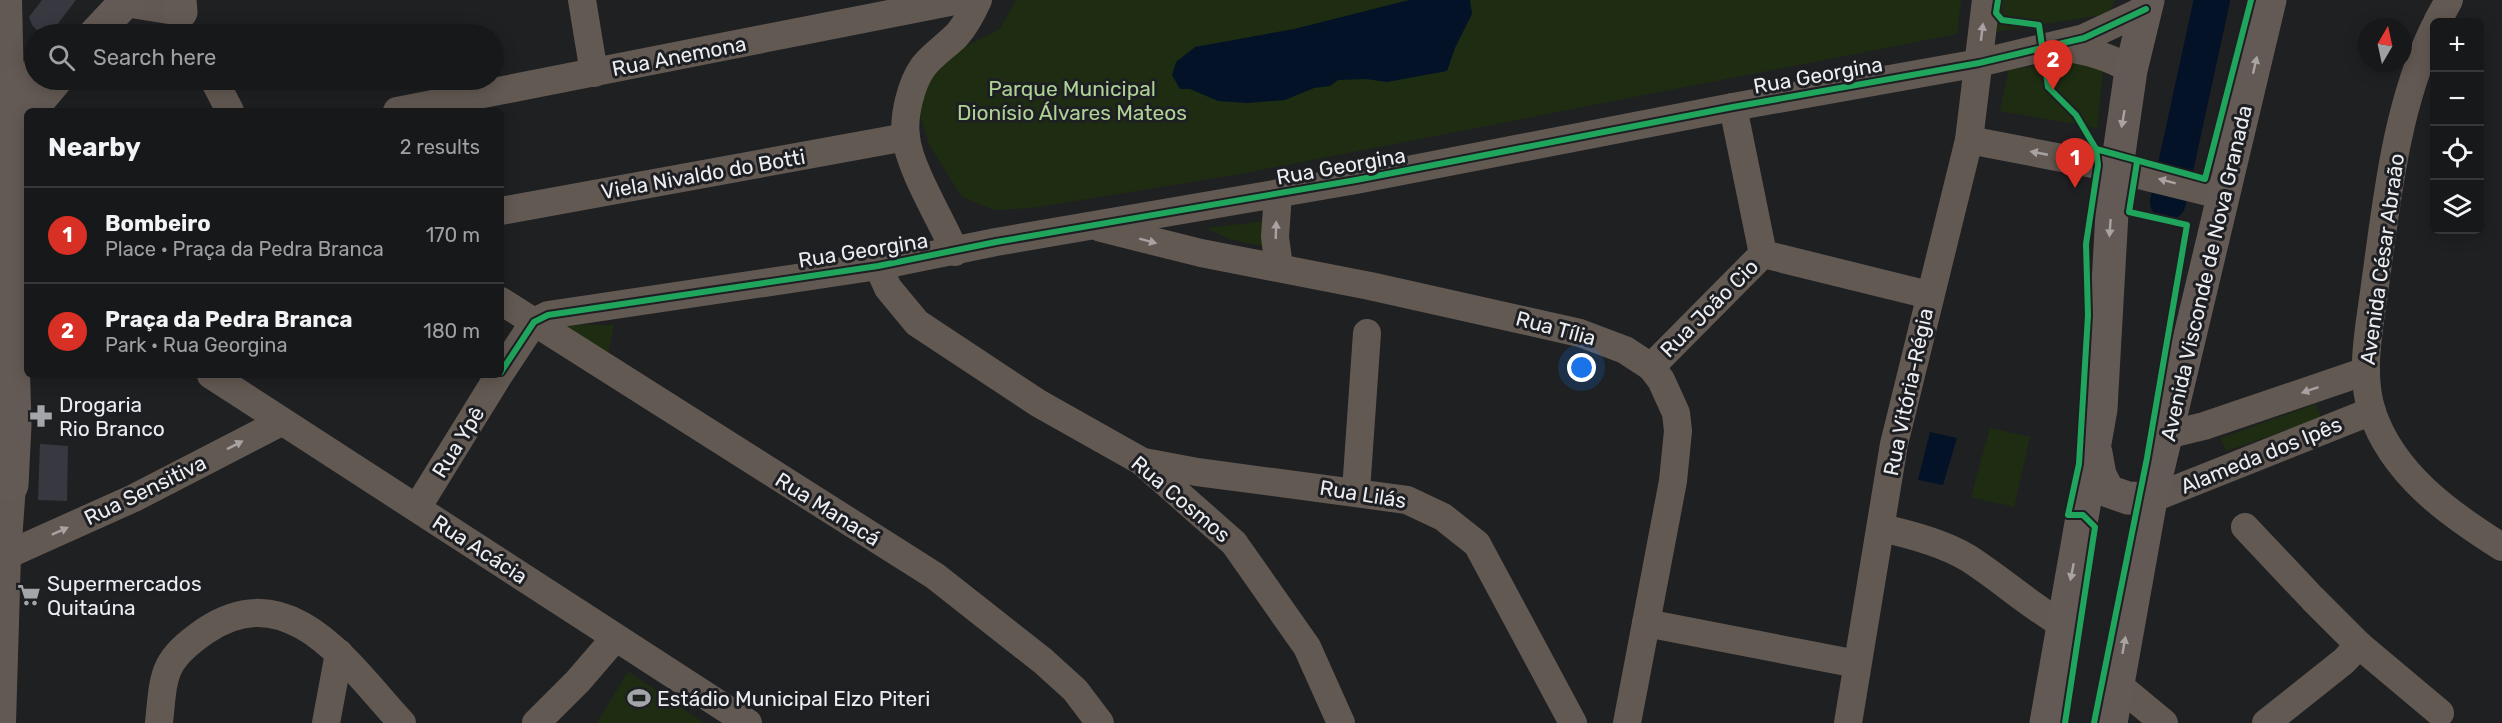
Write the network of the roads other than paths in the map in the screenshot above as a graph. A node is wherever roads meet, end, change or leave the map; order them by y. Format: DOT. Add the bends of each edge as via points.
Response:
graph roads {
  1 [pos="9,0"];
  2 [pos="582,0"];
  3 [pos="960,0"];
  4 [pos="978,0"];
  5 [pos="1986,0"];
  6 [pos="2270,0"];
  7 [pos="2450,0"];
  8 [pos="126,1"];
  9 [pos="2147,4"];
  10 [pos="180,12"];
  11 [pos="2439,18"];
  12 [pos="104,24"];
  13 [pos="2430,38"];
  14 [pos="2056,46"];
  15 [pos="1979,63"];
  16 [pos="2131,70"];
  17 [pos="594,73"];
  18 [pos="41,90"];
  19 [pos="219,90"];
  20 [pos="18,106"];
  21 [pos="1733,107"];
  22 [pos="228,108"];
  23 [pos="413,108"];
  24 [pos="906,138"];
  25 [pos="1969,140"];
  26 [pos="2120,170"];
  27 [pos="1278,193"];
  28 [pos="2217,194"];
  29 [pos="504,210"];
  30 [pos="1182,210"];
  31 [pos="1095,226"];
  32 [pos="955,252"];
  33 [pos="1201,253"];
  34 [pos="1763,254"];
  35 [pos="21,263"];
  36 [pos="878,266"];
  37 [pos="1279,267"];
  38 [pos="1929,295"];
  39 [pos="504,303"];
  40 [pos="534,322"];
  41 [pos="1367,333"];
  42 [pos="504,367"];
  43 [pos="1651,367"];
  44 [pos="2366,371"];
  45 [pos="215,378"];
  46 [pos="497,378"];
  47 [pos="2372,411"];
  48 [pos="281,422"];
  49 [pos="8,427"];
  50 [pos="2167,435"];
  51 [pos="2096,448"];
  52 [pos="1142,461"];
  53 [pos="6,482"];
  54 [pos="1356,491"];
  55 [pos="2151,499"];
  56 [pos="417,508"];
  57 [pos="2245,526"];
  58 [pos="1881,528"];
  59 [pos="2502,547"];
  60 [pos="7,555"];
  61 [pos="1646,623"];
  62 [pos="2062,624"];
  63 [pos="615,638"];
  64 [pos="2359,645"];
  65 [pos="339,653"];
  66 [pos="1857,664"];
  67 [pos="2117,684"];
  68 [pos="2440,713"];
  69 [pos="2,723"];
  70 [pos="159,723"];
  71 [pos="326,723"];
  72 [pos="402,723"];
  73 [pos="536,723"];
  74 [pos="748,723"];
  75 [pos="1100,723"];
  76 [pos="1341,723"];
  77 [pos="1573,723"];
  78 [pos="1627,723"];
  79 [pos="1848,723"];
  80 [pos="2046,723"];
  81 [pos="2111,723"];
  82 [pos="2164,723"];
  83 [pos="2266,723"];
  1 -- 20 [label="street"];
  2 -- 17 [label="street"];
  3 -- 17 [label="street, Rua Anemona"];
  4 -- 24 [label="street" via="970,18 918,75 909,105"];
  15 -- 5 [label="street, Rua Vitória-Régia, one-way"];
  28 -- 6 [label="main road, Avenida Visconde de Nova Granada, one-way"];
  7 -- 11 [label="street"];
  8 -- 10 [label="street"];
  8 -- 12 [label="main road"];
  9 -- 14 [label="street, Rua Georgina" via="2104,30"];
  9 -- 16 [label="main road"];
  13 -- 44 [label="street, Avenida César Abraão" via="2412,85 2398,139 2382,232"];
  14 -- 15 [label="street, Rua Georgina"];
  14 -- 16 [label="street, Rua Georgina" via="2089,51"];
  15 -- 21 [label="street, Rua Georgina"];
  15 -- 25 [label="street, Rua Vitória-Régia"];
  16 -- 26 [label="main road, one-way"];
  17 -- 23 [label="street, Rua Anemona"];
  18 -- 20 [label="main road"];
  19 -- 22 [label="street"];
  20 -- 35 [label="main road" via="11,156"];
  21 -- 27 [label="street, Rua Georgina"];
  21 -- 34 [label="street, Rua João Cio"];
  24 -- 29 [label="street, Viela Nivaldo do Botti"];
  24 -- 32 [label="street"];
  26 -- 25 [label="street, one-way"];
  25 -- 38 [label="street, Rua Vitória-Régia"];
  28 -- 26 [label="street, one-way"];
  26 -- 51 [label="main road, one-way" via="2108,261 2105,374"];
  27 -- 30 [label="street, Rua Georgina"];
  37 -- 27 [label="street, one-way" via="1275,237"];
  28 -- 50 [label="main road, Avenida Visconde de Nova Granada"];
  30 -- 31 [label="street, Rua Georgina"];
  30 -- 33 [label="street"];
  31 -- 32 [label="street, Rua Georgina"];
  31 -- 33 [label="street, Rua Tília, one-way"];
  32 -- 36 [label="street, Rua Georgina"];
  33 -- 37 [label="street, Rua Tília"];
  34 -- 38 [label="street"];
  34 -- 43 [label="street, Rua João Cio"];
  35 -- 49 [label="main road" via="12,318"];
  36 -- 40 [label="street, Rua Georgina" via="569,311"];
  36 -- 52 [label="street, Rua Cosmos" via="888,288 917,323 1038,403"];
  37 -- 43 [label="street, Rua Tília" via="1580,333 1625,350"];
  38 -- 58 [label="street, Rua Vitória-Régia" via="1894,444"];
  39 -- 40 [label="street"];
  40 -- 42 [label="street, Rua Ypê"];
  40 -- 75 [label="street, Rua Manacá" via="935,576 1043,661 1075,690"];
  41 -- 54 [label="street"];
  43 -- 61 [label="street, Rua Tília" via="1676,413 1678,431 1673,481"];
  44 -- 47 [label="street, Avenida César Abraão"];
  44 -- 50 [label="street, Alameda dos Ipês, one-way"];
  45 -- 48 [label="street, Rua Acácia"];
  46 -- 56 [label="street, Rua Ypê"];
  47 -- 55 [label="street, Alameda dos Ipês"];
  47 -- 59 [label="street, Avenida César Abraão" via="2398,463 2413,480"];
  48 -- 56 [label="street, Rua Acácia"];
  60 -- 48 [label="street, Rua Sensitiva, one-way" via="134,498"];
  49 -- 53 [label="main road"];
  50 -- 55 [label="main road, Avenida Visconde de Nova Granada"];
  51 -- 55 [label="main road" via="2100,475 2108,491 2128,498"];
  51 -- 62 [label="main road, one-way"];
  52 -- 54 [label="street, Rua Lilás" via="1197,472"];
  52 -- 76 [label="street, Rua Cosmos" via="1234,543 1307,647"];
  53 -- 60 [label="street"];
  54 -- 77 [label="street, Rua Lilás" via="1418,502 1464,531 1477,544"];
  67 -- 55 [label="main road, Avenida Visconde de Nova Granada, one-way"];
  56 -- 63 [label="street, Rua Acácia"];
  57 -- 64 [label="street"];
  58 -- 62 [label="street" via="1966,557"];
  58 -- 66 [label="street, Rua Vitória-Régia"];
  60 -- 69 [label="street"];
  61 -- 66 [label="street"];
  61 -- 78 [label="street, Rua Tília"];
  62 -- 80 [label="main road"];
  63 -- 73 [label="street"];
  63 -- 74 [label="street, Rua Acácia"];
  64 -- 68 [label="street"];
  64 -- 83 [label="street"];
  65 -- 70 [label="street" via="303,625 281,615 257,612 233,616 215,624 174,654 162,684"];
  65 -- 71 [label="street"];
  65 -- 72 [label="street"];
  66 -- 79 [label="street, Rua Vitória-Régia"];
  67 -- 81 [label="main road, Avenida Visconde de Nova Granada"];
  67 -- 82 [label="street"];
}
